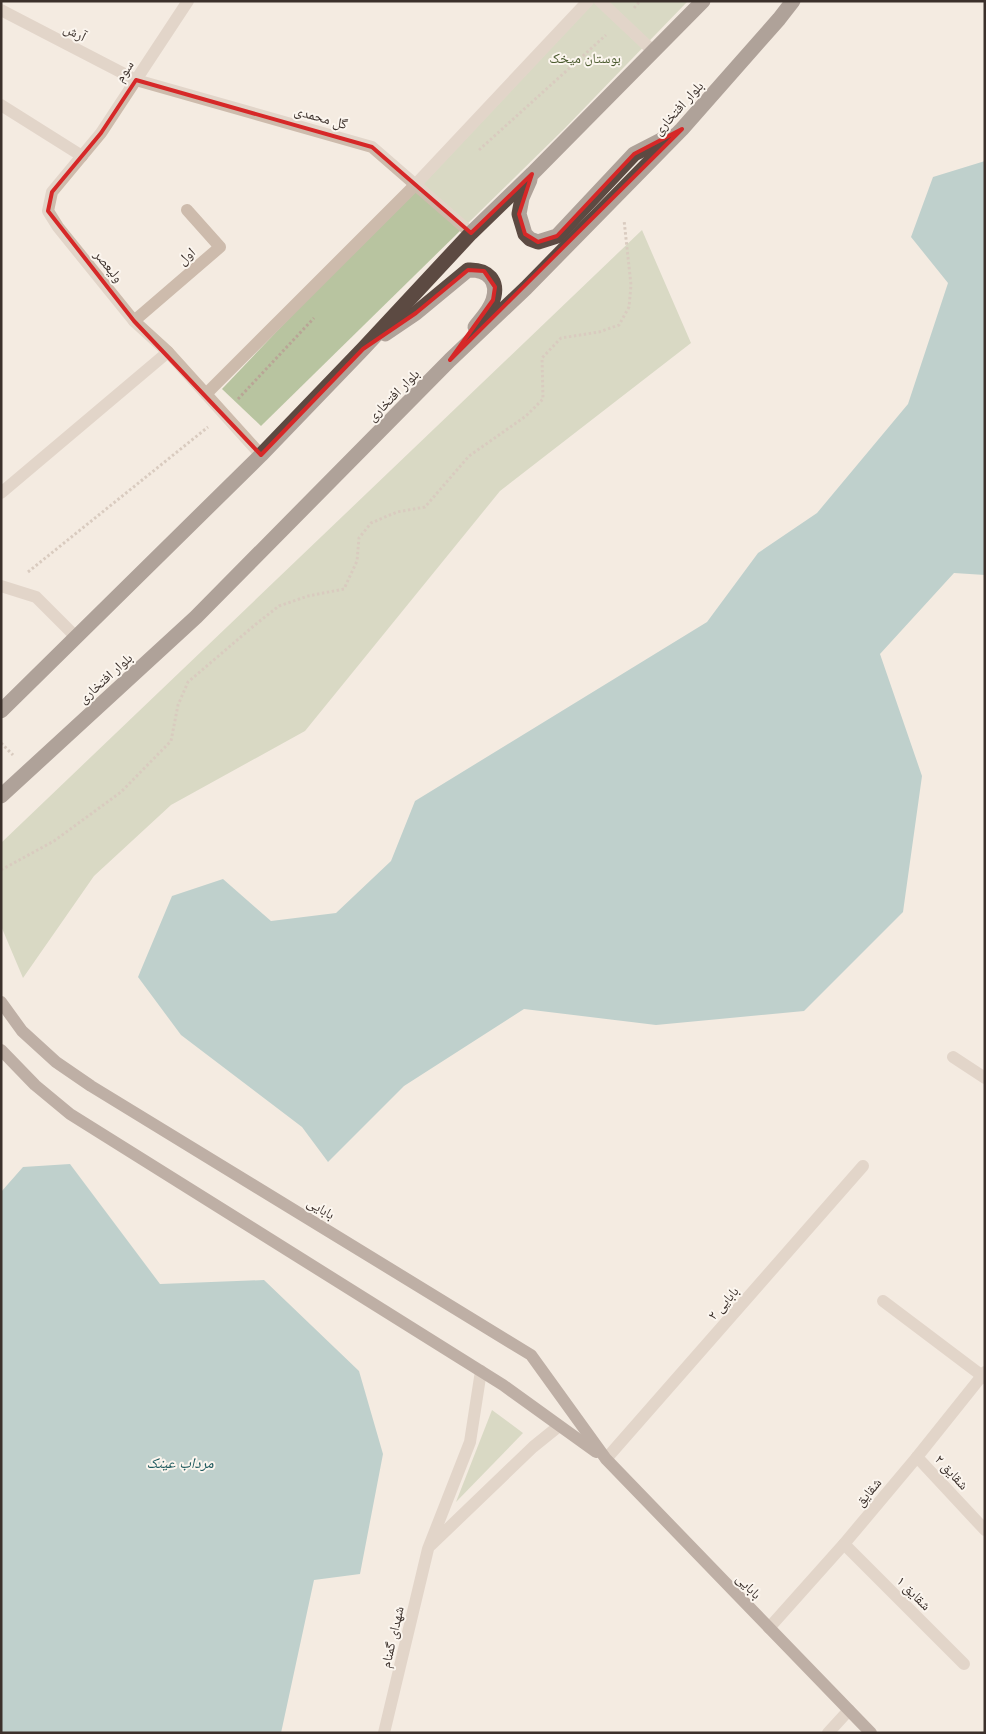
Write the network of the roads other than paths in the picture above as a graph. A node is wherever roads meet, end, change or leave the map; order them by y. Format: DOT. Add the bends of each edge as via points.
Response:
graph roads {
  1 [pos="188,1"];
  2 [pos="588,1"];
  3 [pos="600,1"];
  4 [pos="702,1"];
  5 [pos="793,1"];
  6 [pos="1,10"];
  7 [pos="654,52"];
  8 [pos="136,80"];
  9 [pos="1,105"];
  10 [pos="682,129"];
  11 [pos="82,156"];
  12 [pos="532,174"];
  13 [pos="415,185"];
  14 [pos="187,210"];
  15 [pos="471,233"];
  16 [pos="134,321"];
  17 [pos="363,349"];
  18 [pos="168,352"];
  19 [pos="450,360"];
  20 [pos="206,394"];
  21 [pos="261,455"];
  22 [pos="1,493"];
  23 [pos="1,586"];
  24 [pos="76,637"];
  25 [pos="1,711"];
  26 [pos="1,796"];
  27 [pos="1,1002"];
  28 [pos="2,1052"];
  29 [pos="953,1057"];
  30 [pos="985,1078"];
  31 [pos="863,1166"];
  32 [pos="883,1301"];
  33 [pos="481,1371"];
  34 [pos="984,1375"];
  35 [pos="559,1426"];
  36 [pos="917,1457"];
  37 [pos="606,1459"];
  38 [pos="985,1530"];
  39 [pos="844,1544"];
  40 [pos="428,1549"];
  41 [pos="769,1628"];
  42 [pos="964,1664"];
  43 [pos="849,1710"];
  44 [pos="384,1733"];
  45 [pos="828,1733"];
  46 [pos="871,1733"];
  1 -- 8 [label="street, سوم"];
  2 -- 13 [label="street"];
  3 -- 7 [label="street"];
  4 -- 7 [label="highway"];
  5 -- 10 [label="highway, بلوار افتخاری"];
  6 -- 8 [label="street, آرش"];
  7 -- 12 [label="highway"];
  8 -- 11 [label="street, سوم"];
  8 -- 13 [label="street, گل محمدی" via="372,147"];
  9 -- 11 [label="street"];
  10 -- 12 [label="highway" via="634,154 557,236 538,242 525,234 519,214"];
  10 -- 19 [label="highway, بلوار افتخاری" via="526,288"];
  11 -- 16 [label="street, ولیعصر" via="52,192 48,211"];
  12 -- 15 [label="highway"];
  13 -- 15 [label="street, گل محمدی"];
  13 -- 20 [label="street"];
  14 -- 16 [label="street, اول" via="220,247"];
  15 -- 17 [label="highway"];
  16 -- 18 [label="street, ولیعصر"];
  17 -- 19 [label="highway" via="416,314 468,270 484,271 495,287 493,300"];
  17 -- 21 [label="highway"];
  18 -- 20 [label="street, ولیعصر"];
  18 -- 22 [label="street"];
  19 -- 26 [label="highway, بلوار افتخاری" via="196,617"];
  20 -- 21 [label="street, ولیعصر"];
  21 -- 24 [label="highway"];
  23 -- 24 [label="street" via="36,597"];
  24 -- 25 [label="highway"];
  27 -- 37 [label="main road, بابایی" via="22,1031 56,1062 91,1086 531,1355"];
  28 -- 33 [label="main road, بابایی" via="70,1114"];
  29 -- 30 [label="street"];
  31 -- 37 [label="street, بابایی ۲"];
  32 -- 34 [label="street"];
  33 -- 35 [label="main road, بابایی"];
  33 -- 40 [label="street, شهدای گمنام" via="470,1442"];
  34 -- 36 [label="street, شقایق"];
  35 -- 37 [label="main road, بابایی"];
  35 -- 40 [label="street" via="532,1447"];
  36 -- 38 [label="street, شقایق ۲"];
  36 -- 39 [label="street, شقایق"];
  37 -- 41 [label="main road, بابایی"];
  39 -- 41 [label="street, شقایق"];
  39 -- 42 [label="street, شقایق ۱"];
  40 -- 44 [label="street, شهدای گمنام"];
  41 -- 43 [label="main road, بابایی"];
  43 -- 45 [label="street"];
  43 -- 46 [label="main road, بابایی"];
}
